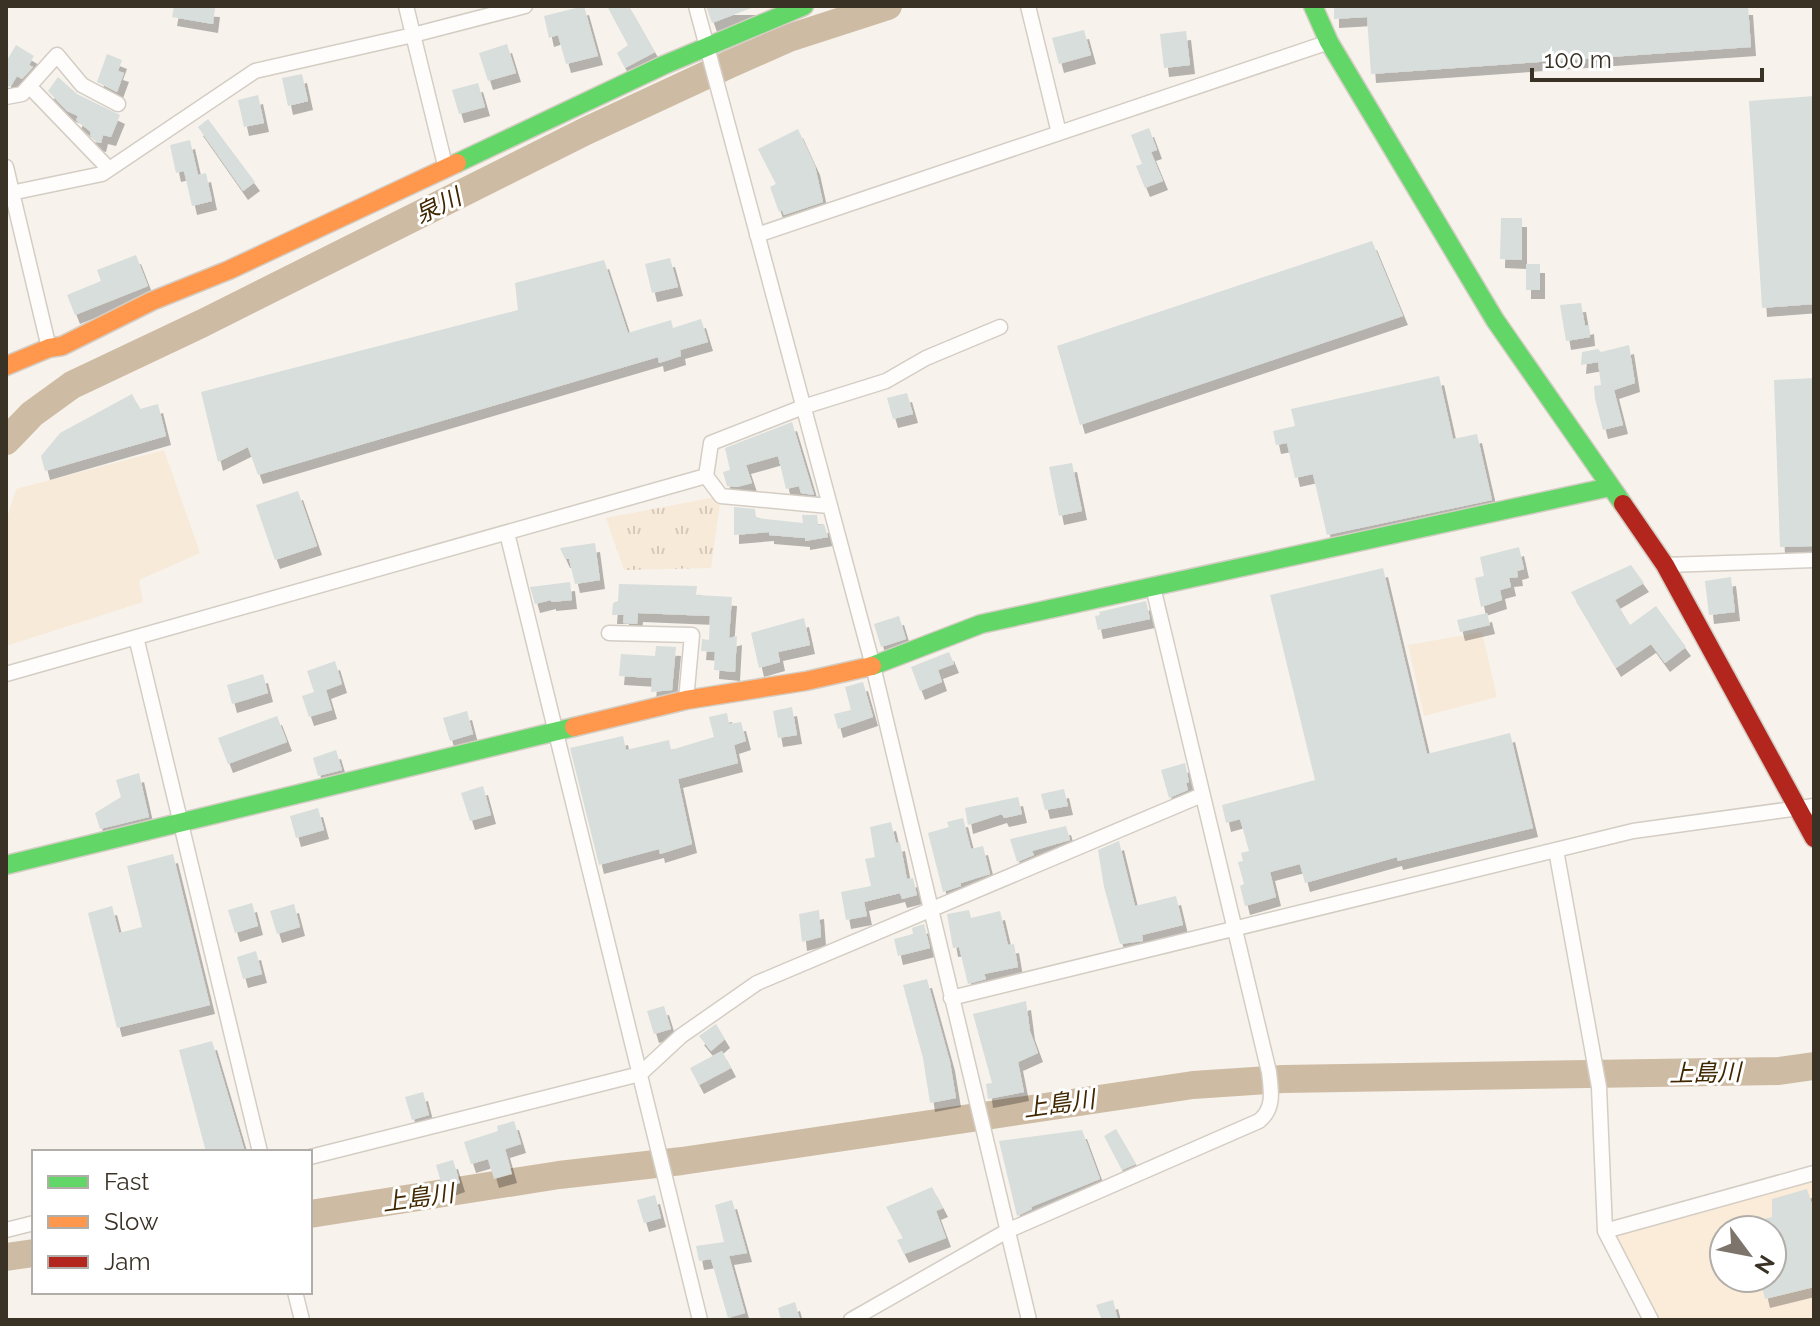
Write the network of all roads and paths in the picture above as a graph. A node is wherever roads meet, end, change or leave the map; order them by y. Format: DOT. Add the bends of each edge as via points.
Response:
graph roads {
  1 [pos="406,6"];
  2 [pos="525,6"];
  3 [pos="696,6"];
  4 [pos="804,6"];
  5 [pos="1028,6"];
  6 [pos="1313,6"];
  7 [pos="413,35"];
  8 [pos="1329,42"];
  9 [pos="707,47"];
  10 [pos="30,87"];
  11 [pos="6,97"];
  12 [pos="118,104"];
  13 [pos="1059,133"];
  14 [pos="6,167"];
  15 [pos="109,169"];
  16 [pos="446,169"];
  17 [pos="9,194"];
  18 [pos="757,235"];
  19 [pos="1000,327"];
  20 [pos="49,348"];
  21 [pos="6,366"];
  22 [pos="803,407"];
  23 [pos="706,476"];
  24 [pos="1610,487"];
  25 [pos="829,506"];
  26 [pos="507,533"];
  27 [pos="1814,560"];
  28 [pos="1665,565"];
  29 [pos="1153,587"];
  30 [pos="609,633"];
  31 [pos="136,637"];
  32 [pos="873,666"];
  33 [pos="6,674"];
  34 [pos="686,700"];
  35 [pos="555,731"];
  36 [pos="1202,795"];
  37 [pos="1805,807"];
  38 [pos="180,823"];
  39 [pos="1814,838"];
  40 [pos="1556,850"];
  41 [pos="6,865"];
  42 [pos="930,910"];
  43 [pos="1234,928"];
  44 [pos="951,998"];
  45 [pos="640,1074"];
  46 [pos="260,1150"];
  47 [pos="312,1156"];
  48 [pos="1814,1173"];
  49 [pos="32,1224"];
  50 [pos="6,1230"];
  51 [pos="1007,1231"];
  52 [pos="1605,1231"];
  53 [pos="296,1294"];
  54 [pos="302,1320"];
  55 [pos="700,1320"];
  56 [pos="851,1320"];
  57 [pos="1029,1320"];
  58 [pos="1651,1320"];
  1 -- 7 [label="street"];
  2 -- 7 [label="street"];
  3 -- 9 [label="street"];
  4 -- 9 [label="street"];
  5 -- 13 [label="street"];
  6 -- 8 [label="street"];
  7 -- 15 [label="street" via="255,71"];
  7 -- 16 [label="street"];
  8 -- 13 [label="street"];
  8 -- 24 [label="street" via="1495,320"];
  9 -- 16 [label="street"];
  9 -- 18 [label="street"];
  10 -- 11 [label="street"];
  10 -- 12 [label="street" via="57,55 82,85"];
  10 -- 15 [label="street"];
  13 -- 18 [label="street"];
  14 -- 17 [label="street"];
  15 -- 17 [label="street"];
  16 -- 20 [label="street"];
  17 -- 20 [label="street"];
  18 -- 22 [label="street"];
  19 -- 22 [label="street" via="886,381"];
  20 -- 21 [label="street"];
  22 -- 23 [label="street" via="711,443"];
  22 -- 25 [label="street"];
  23 -- 25 [label="street" via="721,496"];
  23 -- 26 [label="street"];
  24 -- 28 [label="street"];
  24 -- 29 [label="street"];
  25 -- 32 [label="street"];
  26 -- 31 [label="street"];
  26 -- 35 [label="street"];
  27 -- 28 [label="street"];
  28 -- 37 [label="street"];
  29 -- 32 [label="street" via="981,624"];
  29 -- 36 [label="street"];
  30 -- 34 [label="street" via="692,635"];
  31 -- 33 [label="street"];
  31 -- 38 [label="street"];
  32 -- 34 [label="street"];
  32 -- 42 [label="street"];
  34 -- 35 [label="street"];
  35 -- 38 [label="street"];
  35 -- 45 [label="street"];
  36 -- 42 [label="street"];
  36 -- 43 [label="street"];
  37 -- 39 [label="street"];
  37 -- 40 [label="street" via="1633,831"];
  38 -- 41 [label="street"];
  38 -- 46 [label="street"];
  40 -- 43 [label="street"];
  40 -- 52 [label="street" via="1599,1087"];
  42 -- 44 [label="street"];
  42 -- 45 [label="street" via="757,983 681,1036"];
  43 -- 44 [label="street"];
  43 -- 51 [label="street" via="1269,1072 1272,1100 1267,1115"];
  44 -- 51 [label="street"];
  45 -- 47 [label="street"];
  45 -- 55 [label="street"];
  48 -- 52 [label="street"];
  49 -- 50 [label="street"];
  51 -- 56 [label="street"];
  51 -- 57 [label="street"];
  52 -- 58 [label="street"];
  53 -- 54 [label="street"];
}
